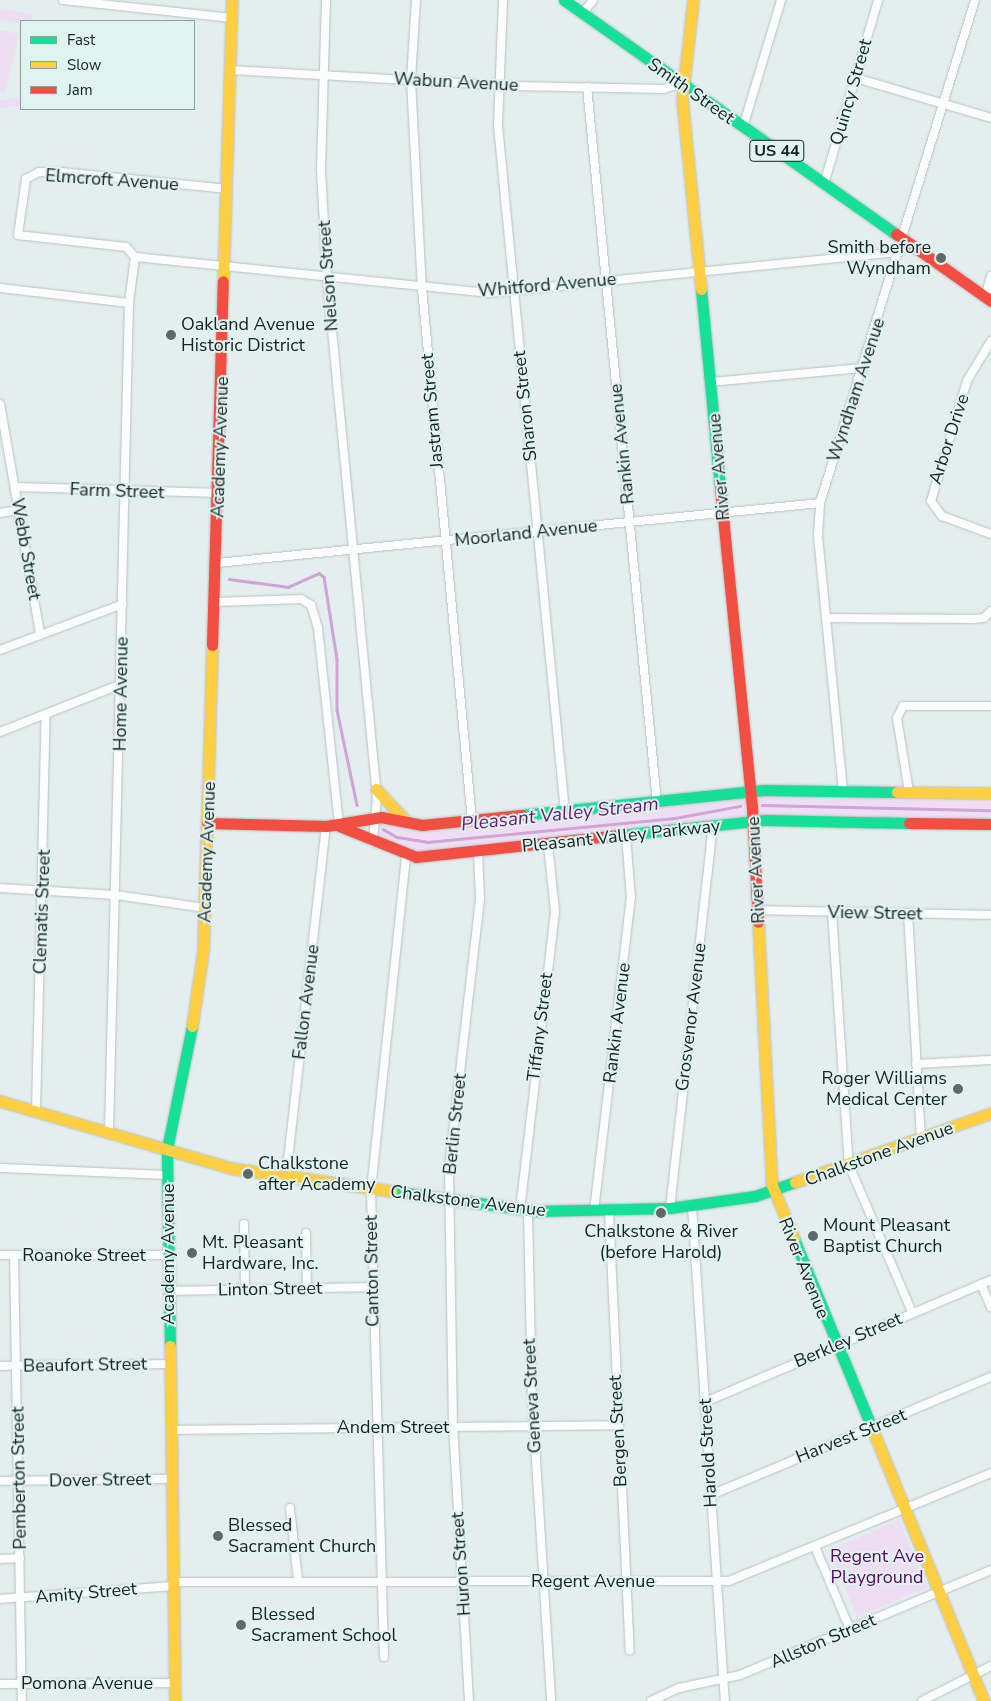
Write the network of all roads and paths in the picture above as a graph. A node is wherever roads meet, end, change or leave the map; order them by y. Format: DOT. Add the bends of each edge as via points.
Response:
graph roads {
  1 [pos="63,0"];
  2 [pos="232,0"];
  3 [pos="326,0"];
  4 [pos="416,0"];
  5 [pos="502,0"];
  6 [pos="564,0"];
  7 [pos="593,0"];
  8 [pos="692,0"];
  9 [pos="781,0"];
  10 [pos="878,0"];
  11 [pos="975,0"];
  12 [pos="583,13"];
  13 [pos="232,18"];
  14 [pos="230,70"];
  15 [pos="322,76"];
  16 [pos="856,78"];
  17 [pos="411,80"];
  18 [pos="682,84"];
  19 [pos="500,85"];
  20 [pos="587,87"];
  21 [pos="944,104"];
  22 [pos="991,118"];
  23 [pos="743,128"];
  24 [pos="824,184"];
  25 [pos="228,189"];
  26 [pos="904,240"];
  27 [pos="900,252"];
  28 [pos="135,257"];
  29 [pos="226,268"];
  30 [pos="699,272"];
  31 [pos="991,276"];
  32 [pos="327,278"];
  33 [pos="606,281"];
  34 [pos="0,288"];
  35 [pos="422,288"];
  36 [pos="514,290"];
  37 [pos="988,299"];
  38 [pos="129,303"];
  39 [pos="991,341"];
  40 [pos="863,368"];
  41 [pos="711,382"];
  42 [pos="0,404"];
  43 [pos="3,440"];
  44 [pos="15,487"];
  45 [pos="126,492"];
  46 [pos="219,493"];
  47 [pos="820,504"];
  48 [pos="20,510"];
  49 [pos="0,513"];
  50 [pos="723,513"];
  51 [pos="630,522"];
  52 [pos="538,532"];
  53 [pos="991,534"];
  54 [pos="444,541"];
  55 [pos="353,550"];
  56 [pos="217,563"];
  57 [pos="217,602"];
  58 [pos="123,604"];
  59 [pos="991,611"];
  60 [pos="826,618"];
  61 [pos="40,634"];
  62 [pos="0,650"];
  63 [pos="121,684"];
  64 [pos="991,706"];
  65 [pos="46,714"];
  66 [pos="0,732"];
  67 [pos="376,789"];
  68 [pos="750,791"];
  69 [pos="843,791"];
  70 [pos="909,792"];
  71 [pos="991,794"];
  72 [pos="657,802"];
  73 [pos="565,812"];
  74 [pos="376,817"];
  75 [pos="472,821"];
  76 [pos="753,821"];
  77 [pos="207,823"];
  78 [pos="414,824"];
  79 [pos="991,824"];
  80 [pos="326,826"];
  81 [pos="338,826"];
  82 [pos="713,826"];
  83 [pos="626,836"];
  84 [pos="373,842"];
  85 [pos="548,845"];
  86 [pos="478,852"];
  87 [pos="406,856"];
  88 [pos="0,888"];
  89 [pos="44,890"];
  90 [pos="116,895"];
  91 [pos="205,908"];
  92 [pos="758,910"];
  93 [pos="832,912"];
  94 [pos="908,913"];
  95 [pos="991,915"];
  96 [pos="991,1060"];
  97 [pos="916,1064"];
  98 [pos="0,1101"];
  99 [pos="36,1111"];
  100 [pos="990,1116"];
  101 [pos="110,1132"];
  102 [pos="921,1140"];
  103 [pos="167,1149"];
  104 [pos="849,1165"];
  105 [pos="0,1168"];
  106 [pos="168,1175"];
  107 [pos="286,1177"];
  108 [pos="371,1190"];
  109 [pos="775,1191"];
  110 [pos="449,1199"];
  111 [pos="692,1206"];
  112 [pos="670,1208"];
  113 [pos="524,1210"];
  114 [pos="594,1211"];
  115 [pos="610,1211"];
  116 [pos="244,1224"];
  117 [pos="306,1234"];
  118 [pos="0,1255"];
  119 [pos="14,1255"];
  120 [pos="168,1255"];
  121 [pos="991,1280"];
  122 [pos="981,1284"];
  123 [pos="373,1287"];
  124 [pos="307,1288"];
  125 [pos="245,1289"];
  126 [pos="168,1291"];
  127 [pos="991,1307"];
  128 [pos="912,1312"];
  129 [pos="836,1345"];
  130 [pos="169,1364"];
  131 [pos="0,1366"];
  132 [pos="17,1366"];
  133 [pos="991,1377"];
  134 [pos="705,1402"];
  135 [pos="616,1425"];
  136 [pos="453,1426"];
  137 [pos="533,1426"];
  138 [pos="376,1427"];
  139 [pos="870,1427"];
  140 [pos="170,1430"];
  141 [pos="991,1473"];
  142 [pos="171,1479"];
  143 [pos="19,1480"];
  144 [pos="0,1481"];
  145 [pos="711,1495"];
  146 [pos="290,1508"];
  147 [pos="905,1510"];
  148 [pos="815,1547"];
  149 [pos="20,1558"];
  150 [pos="0,1559"];
  151 [pos="991,1570"];
  152 [pos="381,1579"];
  153 [pos="627,1580"];
  154 [pos="717,1580"];
  155 [pos="463,1581"];
  156 [pos="543,1581"];
  157 [pos="298,1582"];
  158 [pos="173,1584"];
  159 [pos="939,1593"];
  160 [pos="20,1598"];
  161 [pos="0,1599"];
  162 [pos="850,1629"];
  163 [pos="630,1650"];
  164 [pos="384,1657"];
  165 [pos="991,1666"];
  166 [pos="974,1675"];
  167 [pos="722,1681"];
  168 [pos="174,1683"];
  169 [pos="0,1684"];
  170 [pos="21,1684"];
  171 [pos="22,1701"];
  172 [pos="175,1701"];
  173 [pos="469,1701"];
  174 [pos="551,1701"];
  175 [pos="651,1701"];
  176 [pos="725,1701"];
  177 [pos="922,1701"];
  178 [pos="984,1701"];
  1 -- 13 [label="street"];
  2 -- 13 [label="street, Academy Avenue"];
  3 -- 15 [label="street, Nelson Street"];
  4 -- 17 [label="street, Jastram Street"];
  5 -- 19 [label="street, Sharon Street"];
  6 -- 12 [label="street, Smith Street / US 44"];
  7 -- 12 [label="street"];
  8 -- 18 [label="street, River Avenue"];
  9 -- 23 [label="street"];
  10 -- 16 [label="street, Quincy Street"];
  11 -- 21 [label="street, Wyndham Avenue"];
  12 -- 18 [label="street, Smith Street / US 44"];
  13 -- 14 [label="street, Academy Avenue"];
  14 -- 15 [label="street, Wabun Avenue"];
  14 -- 25 [label="street, Academy Avenue"];
  15 -- 17 [label="street, Wabun Avenue"];
  15 -- 32 [label="street, Nelson Street"];
  16 -- 21 [label="street"];
  16 -- 24 [label="street, Quincy Street"];
  17 -- 19 [label="street, Wabun Avenue"];
  17 -- 35 [label="street, Jastram Street"];
  18 -- 20 [label="street, Wabun Avenue" via="663,89"];
  18 -- 23 [label="street, Smith Street / US 44"];
  18 -- 30 [label="street, River Avenue"];
  19 -- 20 [label="street, Wabun Avenue"];
  19 -- 36 [label="street, Sharon Street" via="498,126"];
  20 -- 33 [label="street, Rankin Avenue"];
  21 -- 22 [label="street"];
  21 -- 26 [label="street, Wyndham Avenue"];
  23 -- 24 [label="street, Smith Street / US 44"];
  24 -- 26 [label="street, Smith Street / US 44"];
  25 -- 28 [label="street, Elmcroft Avenue" via="61,172 40,172 26,179 18,235 126,247"];
  25 -- 29 [label="street, Academy Avenue"];
  26 -- 27 [label="street, Wyndham Avenue"];
  26 -- 37 [label="street, Smith Street / US 44"];
  27 -- 30 [label="street, Whitford Avenue"];
  27 -- 40 [label="street, Wyndham Avenue"];
  28 -- 29 [label="street, Whitford Avenue"];
  28 -- 38 [label="street, Home Avenue"];
  29 -- 32 [label="street, Whitford Avenue"];
  29 -- 46 [label="street, Academy Avenue"];
  30 -- 33 [label="street, Whitford Avenue"];
  30 -- 41 [label="street, River Avenue"];
  31 -- 37 [label="street"];
  32 -- 35 [label="street, Whitford Avenue"];
  32 -- 55 [label="street, Nelson Street"];
  33 -- 36 [label="street, Whitford Avenue"];
  33 -- 51 [label="street, Rankin Avenue"];
  34 -- 38 [label="street"];
  35 -- 36 [label="street, Whitford Avenue"];
  35 -- 54 [label="street, Jastram Street"];
  36 -- 52 [label="street, Sharon Street"];
  38 -- 45 [label="street, Home Avenue"];
  39 -- 53 [label="street, Arbor Drive" via="967,381 930,501 942,516"];
  40 -- 41 [label="street"];
  40 -- 47 [label="street, Wyndham Avenue"];
  41 -- 50 [label="street, River Avenue"];
  42 -- 43 [label="street, Webb Street"];
  43 -- 44 [label="street, Webb Street"];
  44 -- 45 [label="street, Farm Street"];
  44 -- 48 [label="street, Webb Street"];
  45 -- 46 [label="street, Farm Street"];
  45 -- 58 [label="street, Home Avenue"];
  46 -- 56 [label="street, Academy Avenue"];
  47 -- 50 [label="street, Moorland Avenue"];
  47 -- 60 [label="street, Wyndham Avenue" via="818,534"];
  48 -- 49 [label="street"];
  48 -- 61 [label="street, Webb Street"];
  50 -- 51 [label="street, Moorland Avenue"];
  50 -- 68 [label="street, River Avenue"];
  51 -- 52 [label="street, Moorland Avenue"];
  51 -- 72 [label="street, Rankin Avenue"];
  52 -- 54 [label="street, Moorland Avenue"];
  52 -- 73 [label="street, Sharon Street"];
  54 -- 55 [label="street, Moorland Avenue"];
  54 -- 75 [label="street, Jastram Street"];
  55 -- 56 [label="street"];
  55 -- 67 [label="street"];
  56 -- 57 [label="street, Academy Avenue"];
  57 -- 77 [label="street, Academy Avenue"];
  57 -- 81 [label="street" via="301,599 311,605 318,628"];
  58 -- 61 [label="street"];
  58 -- 63 [label="street, Home Avenue"];
  59 -- 60 [label="street" via="984,618 973,619"];
  60 -- 69 [label="street, Wyndham Avenue"];
  61 -- 62 [label="street"];
  63 -- 65 [label="street"];
  63 -- 90 [label="street, Home Avenue"];
  64 -- 70 [label="street" via="910,705 898,711"];
  65 -- 66 [label="street"];
  65 -- 89 [label="street, Clematis Street"];
  67 -- 74 [label="street"];
  67 -- 78 [label="street" via="390,809"];
  68 -- 69 [label="street, Pleasant Valley Parkway"];
  68 -- 72 [label="street, Pleasant Valley Parkway"];
  68 -- 76 [label="street, River Avenue"];
  69 -- 70 [label="street, Pleasant Valley Parkway"];
  70 -- 71 [label="street, Pleasant Valley Parkway"];
  72 -- 73 [label="street, Pleasant Valley Parkway"];
  73 -- 75 [label="street, Pleasant Valley Parkway"];
  74 -- 78 [label="street, Pleasant Valley Parkway"];
  74 -- 81 [label="street, Pleasant Valley Parkway"];
  74 -- 84 [label="street"];
  75 -- 78 [label="street, Pleasant Valley Parkway"];
  76 -- 79 [label="street, Pleasant Valley Parkway"];
  76 -- 82 [label="street, Pleasant Valley Parkway"];
  76 -- 92 [label="street, River Avenue"];
  77 -- 80 [label="street"];
  77 -- 91 [label="street, Academy Avenue"];
  80 -- 81 [label="street"];
  80 -- 107 [label="street, Fallon Avenue"];
  81 -- 84 [label="street, Pleasant Valley Parkway"];
  82 -- 83 [label="street, Pleasant Valley Parkway"];
  82 -- 112 [label="street, Grosvenor Avenue"];
  83 -- 85 [label="street, Pleasant Valley Parkway"];
  83 -- 114 [label="street, Rankin Avenue" via="631,898"];
  84 -- 87 [label="street, Pleasant Valley Parkway"];
  85 -- 86 [label="street, Pleasant Valley Parkway"];
  85 -- 113 [label="street, Tiffany Street" via="554,911"];
  86 -- 87 [label="street, Pleasant Valley Parkway"];
  86 -- 110 [label="street, Berlin Street" via="480,899"];
  87 -- 108 [label="street, Canton Street"];
  88 -- 89 [label="street"];
  89 -- 90 [label="street"];
  89 -- 99 [label="street, Clematis Street"];
  90 -- 91 [label="street"];
  90 -- 101 [label="street, Home Avenue"];
  91 -- 103 [label="street, Academy Avenue" via="198,998"];
  92 -- 93 [label="street, View Street"];
  92 -- 109 [label="street, River Avenue"];
  93 -- 94 [label="street, View Street"];
  93 -- 104 [label="street" via="844,1136"];
  94 -- 95 [label="street, View Street"];
  94 -- 97 [label="street"];
  96 -- 97 [label="street"];
  97 -- 102 [label="street"];
  98 -- 99 [label="street, Chalkstone Avenue"];
  99 -- 101 [label="street, Chalkstone Avenue"];
  100 -- 102 [label="street, Chalkstone Avenue"];
  101 -- 103 [label="street, Chalkstone Avenue"];
  102 -- 104 [label="street, Chalkstone Avenue"];
  103 -- 106 [label="street, Academy Avenue"];
  103 -- 107 [label="street, Chalkstone Avenue" via="230,1168"];
  104 -- 109 [label="street, Chalkstone Avenue"];
  104 -- 128 [label="street"];
  105 -- 106 [label="street"];
  106 -- 120 [label="street, Academy Avenue"];
  107 -- 108 [label="street, Chalkstone Avenue"];
  108 -- 110 [label="street, Chalkstone Avenue"];
  108 -- 123 [label="street, Canton Street"];
  109 -- 111 [label="street, Chalkstone Avenue"];
  109 -- 129 [label="street, River Avenue"];
  110 -- 113 [label="street, Chalkstone Avenue"];
  110 -- 136 [label="street, Berlin Street"];
  111 -- 112 [label="street, Chalkstone Avenue"];
  111 -- 134 [label="street, Harold Street"];
  112 -- 115 [label="street, Chalkstone Avenue"];
  113 -- 114 [label="street, Chalkstone Avenue"];
  113 -- 137 [label="street, Geneva Street"];
  114 -- 115 [label="street, Chalkstone Avenue"];
  115 -- 135 [label="street, Bergen Street"];
  116 -- 125 [label="street"];
  117 -- 124 [label="street"];
  118 -- 119 [label="street, Roanoke Street"];
  119 -- 120 [label="street, Roanoke Street"];
  119 -- 132 [label="street, Pemberton Street"];
  120 -- 126 [label="street, Academy Avenue"];
  121 -- 122 [label="street, Berkley Street"];
  122 -- 127 [label="street"];
  122 -- 128 [label="street, Berkley Street"];
  123 -- 124 [label="street, Linton Street"];
  123 -- 138 [label="street, Canton Street"];
  124 -- 125 [label="street, Linton Street"];
  125 -- 126 [label="street, Linton Street"];
  126 -- 130 [label="street, Academy Avenue"];
  128 -- 129 [label="street, Berkley Street"];
  129 -- 134 [label="street, Berkley Street"];
  129 -- 139 [label="street, River Avenue"];
  130 -- 132 [label="street, Beaufort Street"];
  130 -- 140 [label="street, Academy Avenue"];
  131 -- 132 [label="street, Beaufort Street"];
  132 -- 143 [label="street, Pemberton Street"];
  133 -- 139 [label="street, Harvest Street"];
  134 -- 145 [label="street, Harold Street"];
  135 -- 137 [label="street, Andem Street"];
  135 -- 153 [label="street, Bergen Street"];
  136 -- 137 [label="street, Andem Street"];
  136 -- 138 [label="street, Andem Street"];
  136 -- 155 [label="street, Huron Street"];
  137 -- 156 [label="street, Geneva Street"];
  138 -- 140 [label="street, Andem Street"];
  138 -- 152 [label="street, Canton Street"];
  139 -- 145 [label="street, Harvest Street"];
  139 -- 147 [label="street, River Avenue"];
  140 -- 142 [label="street, Academy Avenue"];
  141 -- 147 [label="street, Regent Avenue"];
  142 -- 143 [label="street, Dover Street"];
  142 -- 158 [label="street, Academy Avenue"];
  143 -- 144 [label="street, Dover Street"];
  143 -- 149 [label="street, Pemberton Street"];
  145 -- 154 [label="street, Harold Street"];
  146 -- 157 [label="street"];
  147 -- 148 [label="street, Regent Avenue"];
  147 -- 159 [label="street, River Avenue"];
  148 -- 154 [label="street, Regent Avenue" via="739,1579"];
  148 -- 162 [label="street"];
  149 -- 150 [label="street"];
  149 -- 160 [label="street, Pemberton Street"];
  151 -- 159 [label="street, Allston Street"];
  152 -- 155 [label="street, Regent Avenue"];
  152 -- 157 [label="street, Regent Avenue"];
  152 -- 164 [label="street, Canton Street"];
  153 -- 154 [label="street, Regent Avenue"];
  153 -- 156 [label="street, Regent Avenue"];
  153 -- 163 [label="street, Bergen Street"];
  154 -- 167 [label="street, Harold Street"];
  155 -- 156 [label="street, Regent Avenue"];
  155 -- 173 [label="street, Huron Street"];
  156 -- 174 [label="street, Geneva Street"];
  157 -- 158 [label="street, Regent Avenue"];
  158 -- 160 [label="street, Amity Street"];
  158 -- 168 [label="street, Academy Avenue"];
  159 -- 162 [label="street, Allston Street"];
  159 -- 166 [label="street, River Avenue"];
  160 -- 161 [label="street, Amity Street"];
  160 -- 170 [label="street, Pemberton Street"];
  162 -- 167 [label="street, Allston Street"];
  165 -- 166 [label="street"];
  166 -- 177 [label="street"];
  166 -- 178 [label="street, River Avenue"];
  167 -- 175 [label="street, Allston Street" via="679,1688"];
  167 -- 176 [label="street, Harold Street"];
  168 -- 170 [label="street, Pomona Avenue"];
  168 -- 172 [label="street, Academy Avenue"];
  169 -- 170 [label="street, Pomona Avenue"];
  170 -- 171 [label="street, Pemberton Street"];
}
